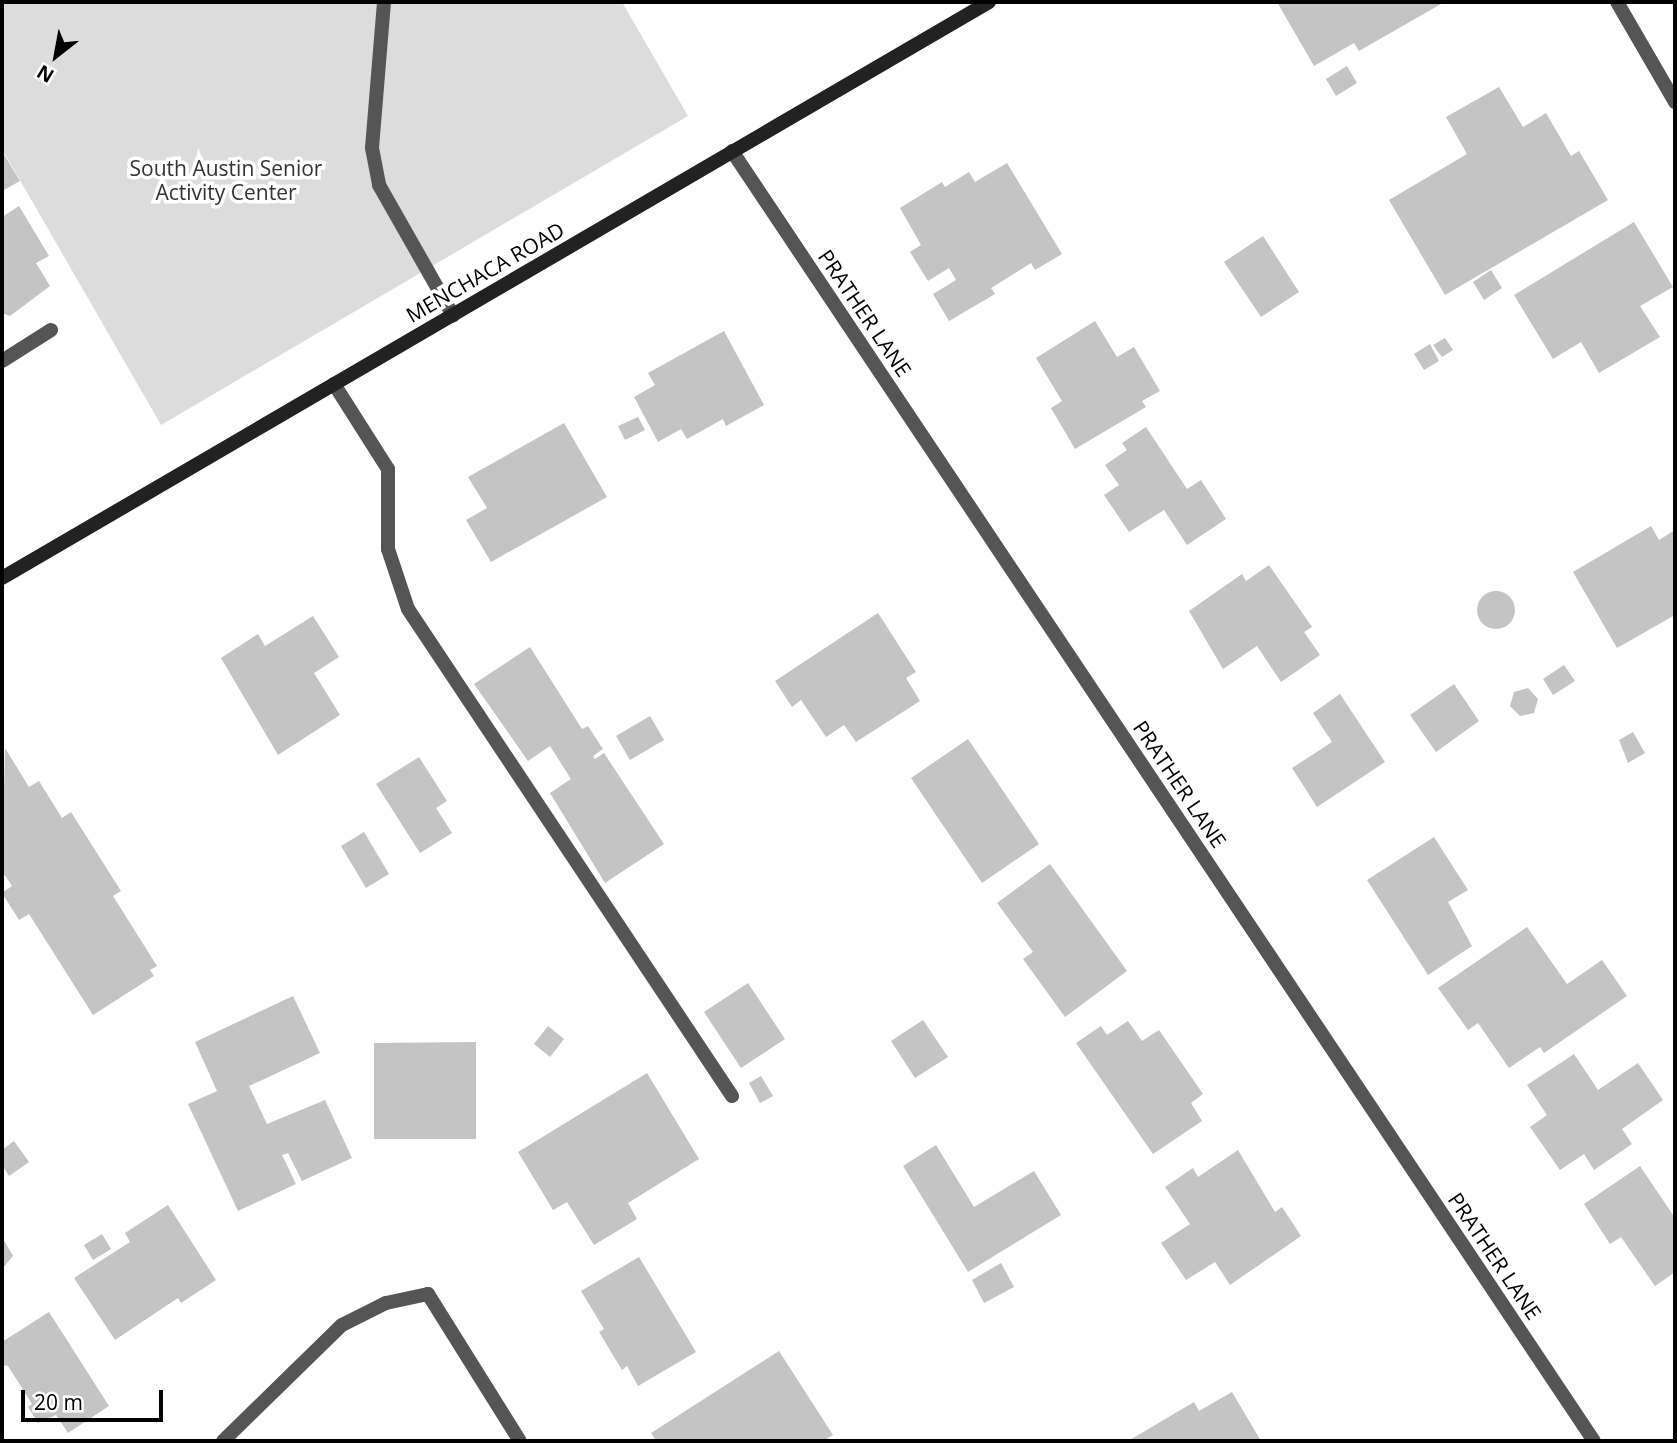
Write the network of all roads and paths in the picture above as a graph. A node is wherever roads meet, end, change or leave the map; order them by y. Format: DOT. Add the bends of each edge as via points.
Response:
graph roads {
  1 [pos="384,2"];
  2 [pos="1618,2"];
  3 [pos="980,4"];
  4 [pos="1675,102"];
  5 [pos="732,151"];
  6 [pos="453,315"];
  7 [pos="51,330"];
  8 [pos="2,361"];
  9 [pos="334,384"];
  10 [pos="2,578"];
  11 [pos="732,1096"];
  12 [pos="223,1441"];
  13 [pos="520,1441"];
  14 [pos="1594,1441"];
  1 -- 6 [label="street" via="372,148 379,185"];
  2 -- 4 [label="street"];
  3 -- 5 [label="main road, MENCHACA ROAD"];
  5 -- 6 [label="main road, MENCHACA ROAD"];
  5 -- 14 [label="street, PRATHER LANE"];
  6 -- 9 [label="main road, MENCHACA ROAD"];
  7 -- 8 [label="street"];
  9 -- 10 [label="main road, MENCHACA ROAD"];
  9 -- 11 [label="street" via="388,469 388,549 408,609"];
  12 -- 13 [label="street" via="341,1325 386,1303 428,1294"];
}
